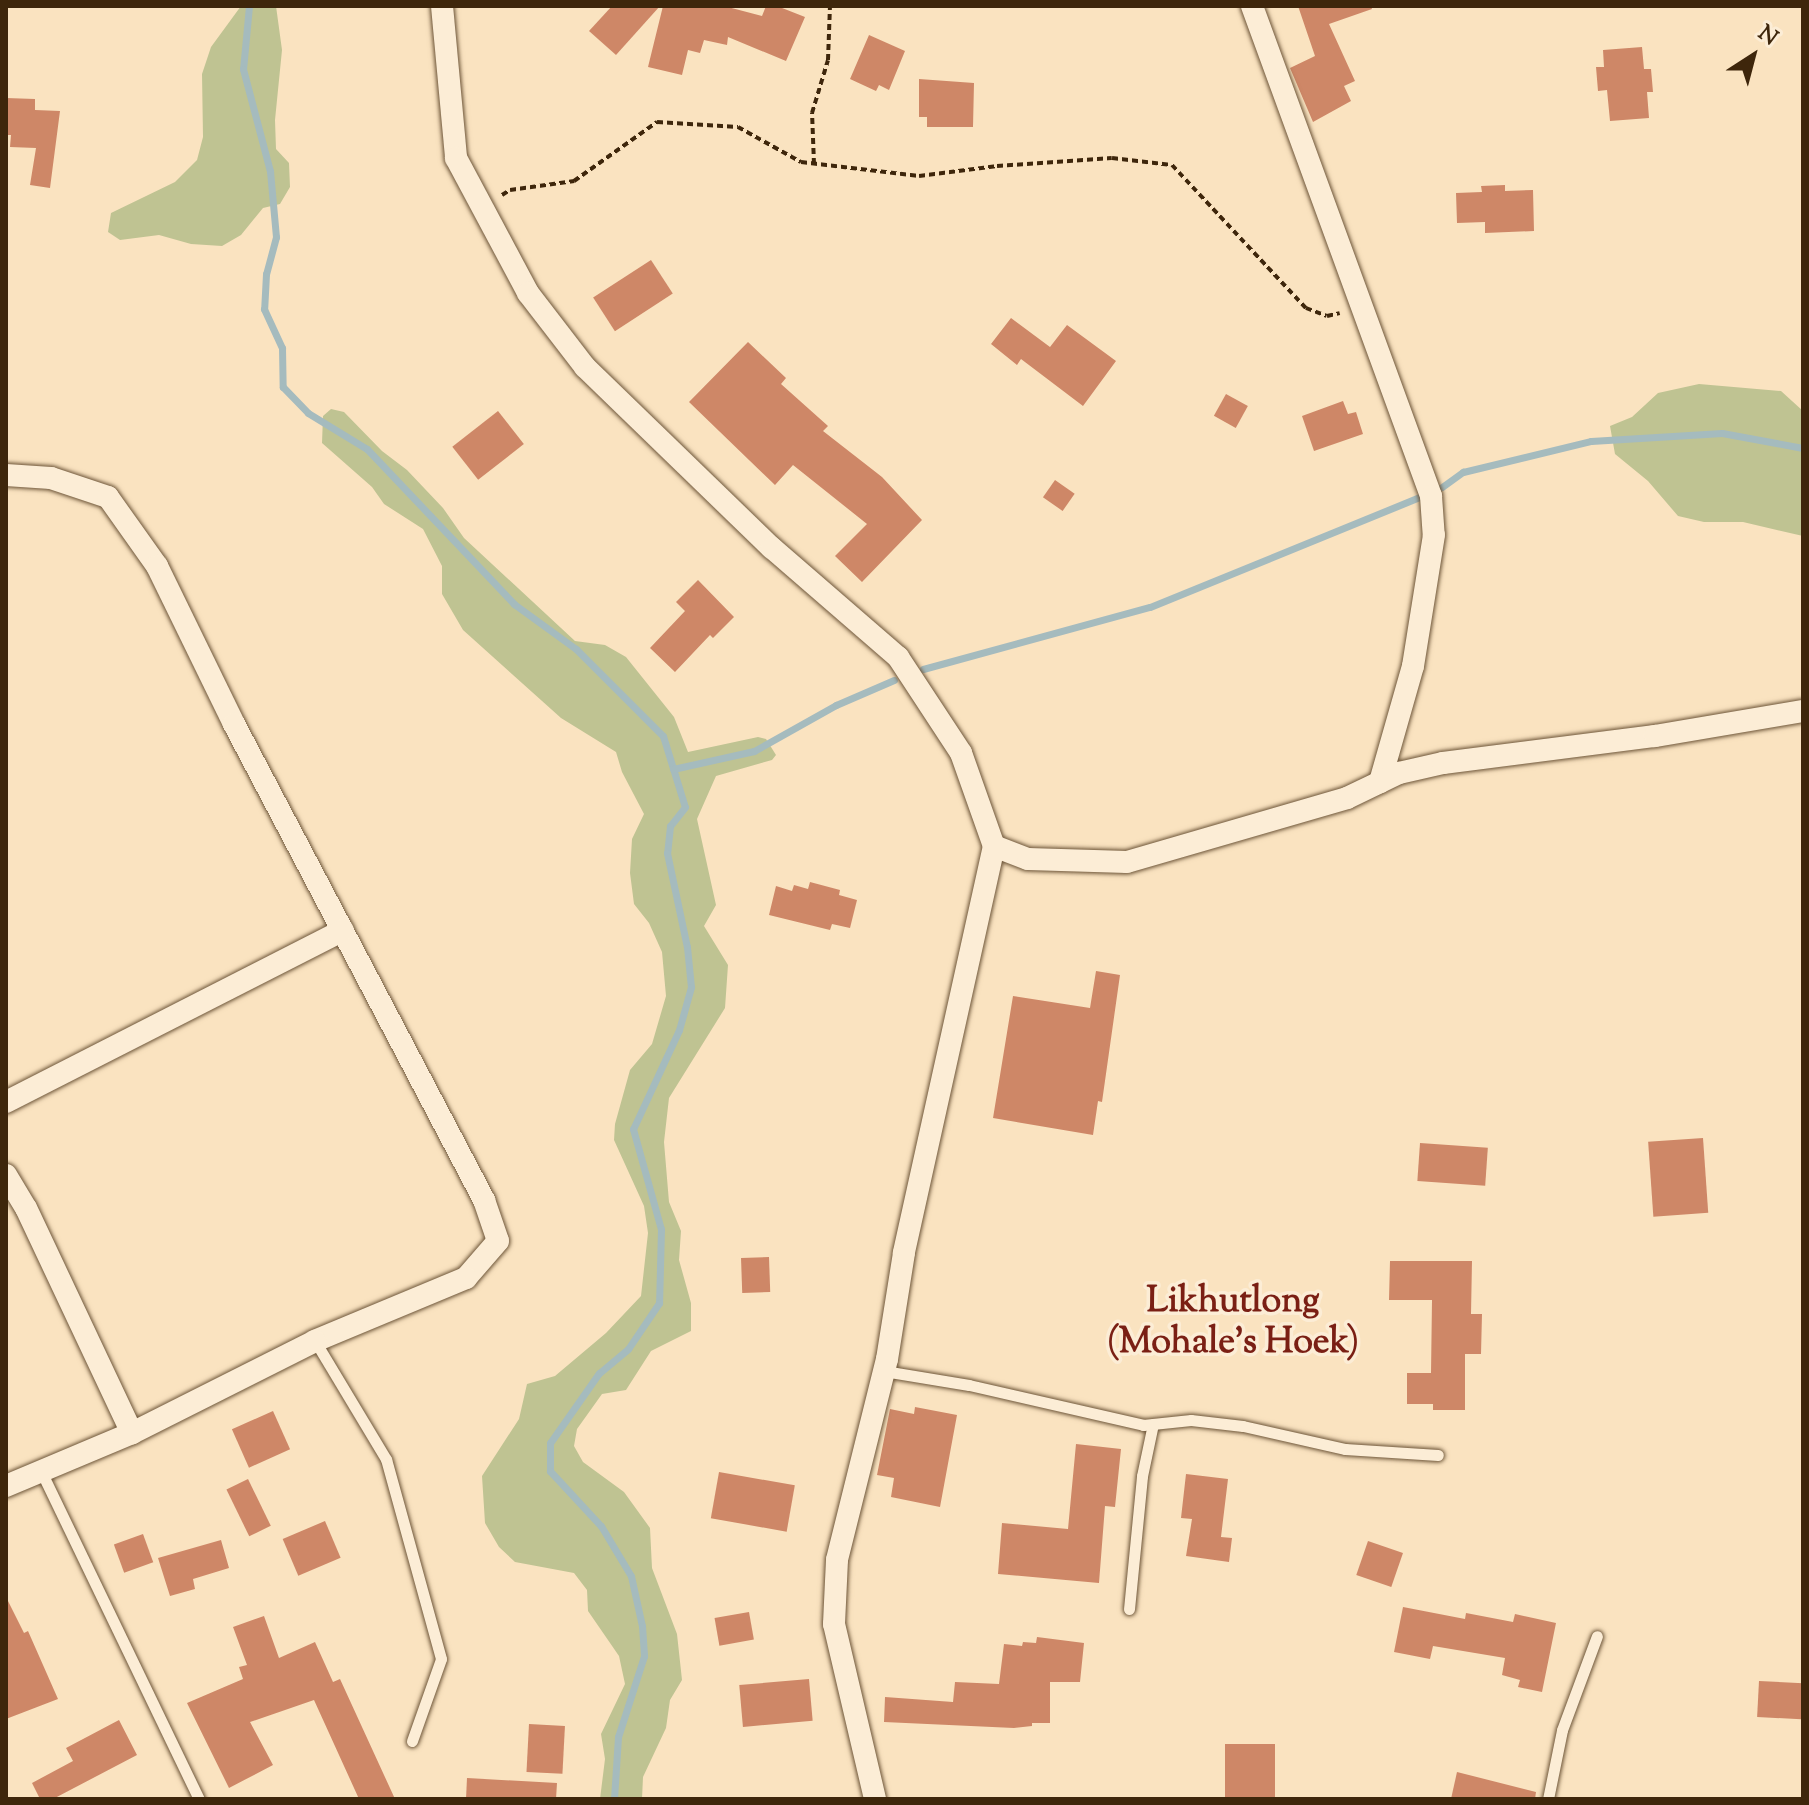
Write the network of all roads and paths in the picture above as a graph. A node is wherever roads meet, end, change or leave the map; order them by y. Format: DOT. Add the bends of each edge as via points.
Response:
graph roads {
  1 [pos="442,6"];
  2 [pos="830,6"];
  3 [pos="1252,6"];
  4 [pos="814,164"];
  5 [pos="483,207"];
  6 [pos="1361,307"];
  7 [pos="6,475"];
  8 [pos="1803,711"];
  9 [pos="1380,782"];
  10 [pos="994,846"];
  11 [pos="343,930"];
  12 [pos="6,1102"];
  13 [pos="6,1175"];
  14 [pos="315,1341"];
  15 [pos="884,1371"];
  16 [pos="1153,1424"];
  17 [pos="132,1433"];
  18 [pos="1438,1455"];
  19 [pos="41,1470"];
  20 [pos="6,1486"];
  21 [pos="1129,1609"];
  22 [pos="1597,1636"];
  23 [pos="412,1741"];
  24 [pos="199,1799"];
  25 [pos="875,1799"];
  26 [pos="1548,1799"];
  1 -- 5 [label="street" via="456,158"];
  2 -- 4 [label="path" via="828,60 812,113"];
  3 -- 6 [label="street"];
  4 -- 5 [label="path" via="738,127 657,122 574,181 510,190"];
  4 -- 6 [label="path" via="919,176 1112,158 1172,165 1306,308 1327,316"];
  5 -- 10 [label="street" via="528,293 585,367 772,548 898,657 961,753"];
  6 -- 9 [label="street" via="1431,496 1434,535 1413,666"];
  7 -- 11 [label="street" via="51,478 108,497 157,566"];
  8 -- 9 [label="street" via="1443,763"];
  9 -- 10 [label="street" via="1347,798 1127,862 1028,859"];
  10 -- 15 [label="street" via="904,1253"];
  11 -- 12 [label="street"];
  11 -- 14 [label="street" via="484,1200 498,1241 466,1278"];
  13 -- 17 [label="street"];
  14 -- 17 [label="street"];
  14 -- 23 [label="lane" via="386,1459 441,1659"];
  15 -- 16 [label="lane"];
  15 -- 25 [label="street" via="837,1560 834,1624"];
  16 -- 18 [label="lane" via="1204,1421 1345,1449"];
  16 -- 21 [label="lane" via="1142,1476"];
  17 -- 19 [label="street"];
  19 -- 20 [label="street"];
  19 -- 24 [label="lane"];
  22 -- 26 [label="lane" via="1562,1730"];
}
